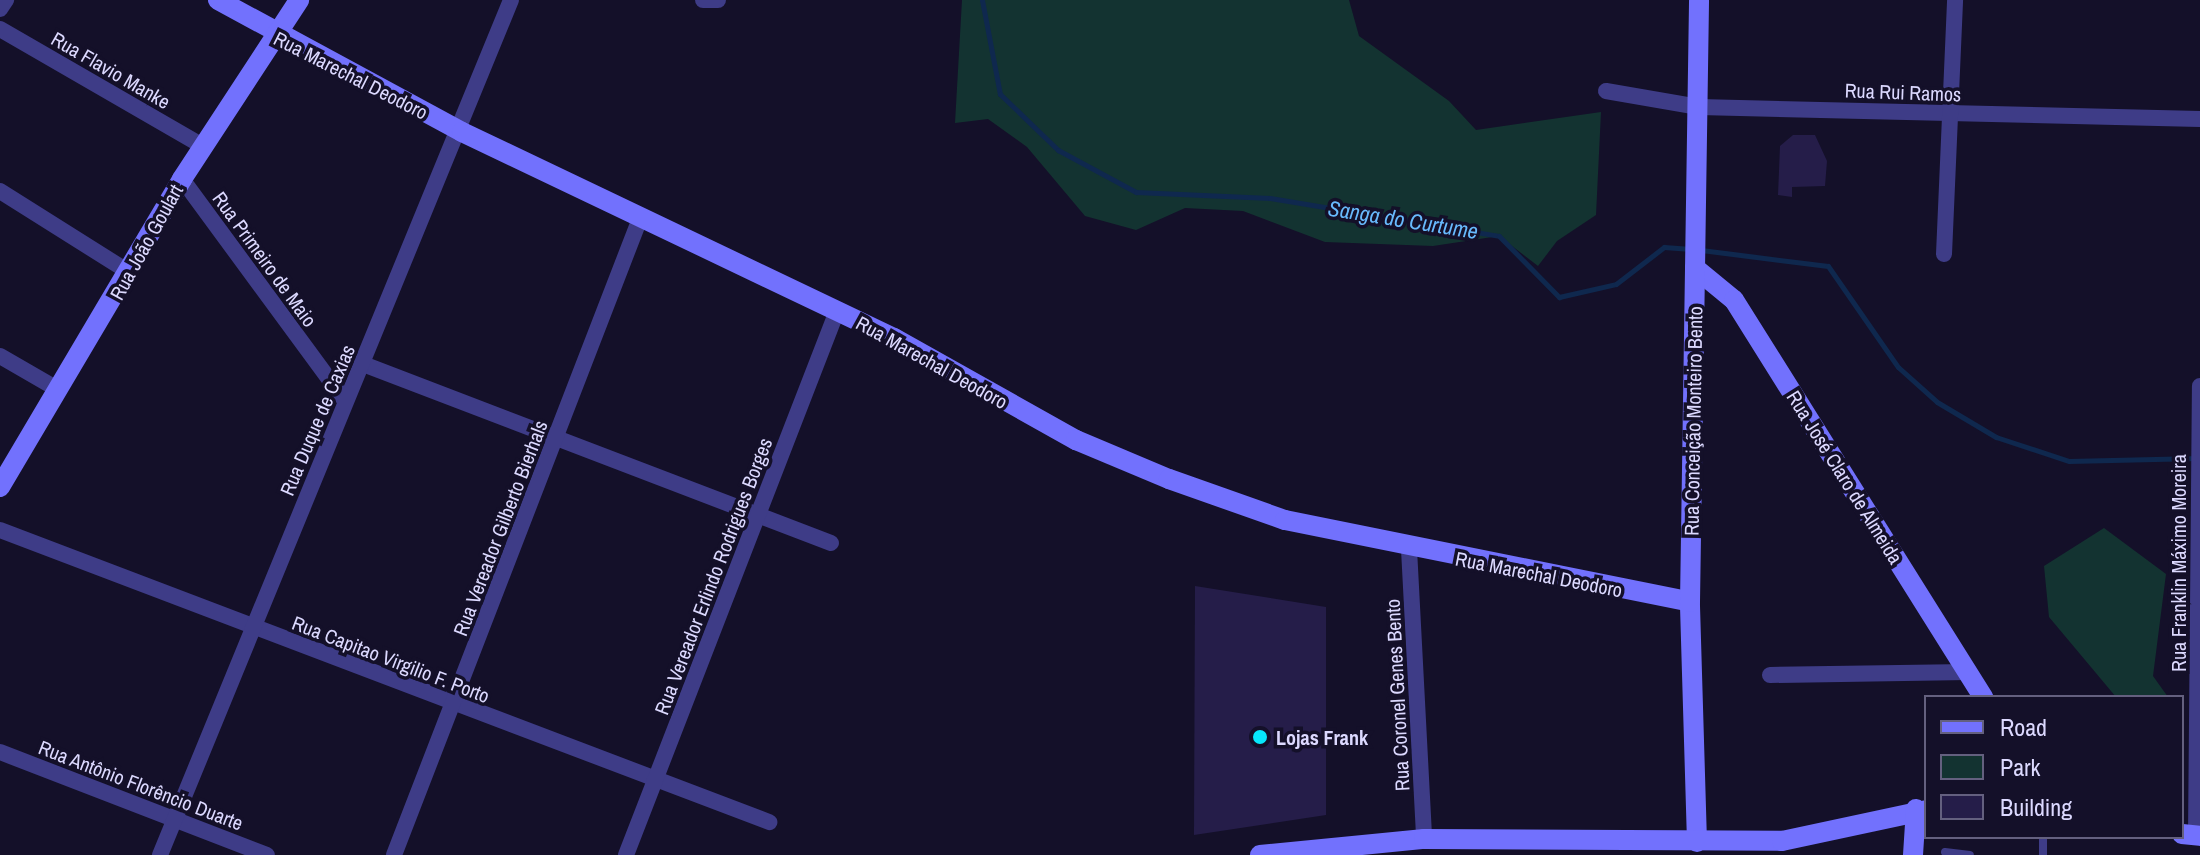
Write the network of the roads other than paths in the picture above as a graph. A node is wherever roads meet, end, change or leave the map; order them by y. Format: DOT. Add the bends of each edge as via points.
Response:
graph roads {
  1 [pos="6,0"];
  2 [pos="218,0"];
  3 [pos="299,0"];
  4 [pos="511,0"];
  5 [pos="703,0"];
  6 [pos="718,0"];
  7 [pos="1699,0"];
  8 [pos="1955,0"];
  9 [pos="0,9"];
  10 [pos="0,29"];
  11 [pos="274,37"];
  12 [pos="1606,91"];
  13 [pos="1699,107"];
  14 [pos="1954,114"];
  15 [pos="2200,119"];
  16 [pos="462,132"];
  17 [pos="203,146"];
  18 [pos="182,179"];
  19 [pos="0,191"];
  20 [pos="641,216"];
  21 [pos="1944,254"];
  22 [pos="1696,264"];
  23 [pos="130,273"];
  24 [pos="837,311"];
  25 [pos="0,356"];
  26 [pos="363,364"];
  27 [pos="2200,386"];
  28 [pos="59,390"];
  29 [pos="345,401"];
  30 [pos="2199,427"];
  31 [pos="556,441"];
  32 [pos="0,487"];
  33 [pos="757,519"];
  34 [pos="0,530"];
  35 [pos="831,543"];
  36 [pos="1409,549"];
  37 [pos="1690,602"];
  38 [pos="252,626"];
  39 [pos="1968,672"];
  40 [pos="1770,675"];
  41 [pos="1982,695"];
  42 [pos="452,704"];
  43 [pos="0,752"];
  44 [pos="655,782"];
  45 [pos="1921,810"];
  46 [pos="174,818"];
  47 [pos="769,822"];
  48 [pos="2193,836"];
  49 [pos="1424,839"];
  50 [pos="1697,842"];
  51 [pos="1945,852"];
  52 [pos="160,855"];
  53 [pos="267,855"];
  54 [pos="394,855"];
  55 [pos="626,855"];
  56 [pos="1260,855"];
  57 [pos="1913,855"];
  58 [pos="1970,855"];
  1 -- 9 [label="street"];
  2 -- 11 [label="street, Rua Marechal Deodoro"];
  3 -- 11 [label="street, Rua João Goulart"];
  4 -- 16 [label="street, Rua Duque de Caxias"];
  5 -- 6 [label="street"];
  7 -- 13 [label="street, Rua Conceição Monteiro Bento"];
  8 -- 14 [label="street"];
  10 -- 17 [label="street, Rua Flavio Manke"];
  11 -- 16 [label="street, Rua Marechal Deodoro"];
  11 -- 17 [label="street, Rua João Goulart"];
  12 -- 13 [label="street, Rua Rui Ramos"];
  13 -- 14 [label="street, Rua Rui Ramos"];
  13 -- 22 [label="street, Rua Conceição Monteiro Bento"];
  14 -- 15 [label="street, Rua Rui Ramos"];
  14 -- 21 [label="street"];
  16 -- 20 [label="street, Rua Marechal Deodoro"];
  16 -- 26 [label="street, Rua Duque de Caxias"];
  17 -- 18 [label="street, Rua João Goulart"];
  18 -- 23 [label="street, Rua João Goulart"];
  18 -- 29 [label="street, Rua Primeiro de Maio"];
  19 -- 23 [label="street"];
  20 -- 24 [label="street, Rua Marechal Deodoro"];
  20 -- 31 [label="street, Rua Vereador Gilberto Bierhals"];
  22 -- 37 [label="street, Rua Conceição Monteiro Bento"];
  22 -- 39 [label="street, Rua José Claro de Almeida" via="1734,300"];
  23 -- 28 [label="street, Rua João Goulart"];
  24 -- 33 [label="street, Rua Vereador Erlindo Rodrigues Borges"];
  24 -- 36 [label="street, Rua Marechal Deodoro" via="1076,440 1169,479 1285,520"];
  25 -- 28 [label="street"];
  26 -- 29 [label="street, Rua Duque de Caxias"];
  26 -- 31 [label="street"];
  27 -- 30 [label="street, Rua Franklin Máximo Moreira"];
  28 -- 32 [label="street, Rua João Goulart"];
  29 -- 38 [label="street, Rua Duque de Caxias"];
  30 -- 48 [label="street, Rua Franklin Máximo Moreira"];
  31 -- 33 [label="street"];
  31 -- 42 [label="street, Rua Vereador Gilberto Bierhals"];
  33 -- 35 [label="street"];
  33 -- 44 [label="street, Rua Vereador Erlindo Rodrigues Borges"];
  34 -- 38 [label="street, Rua Capitao Virgilio F. Porto"];
  36 -- 37 [label="street, Rua Marechal Deodoro"];
  36 -- 49 [label="street, Rua Coronel Genes Bento"];
  37 -- 50 [label="street, Rua Conceição Monteiro Bento"];
  38 -- 42 [label="street, Rua Capitao Virgilio F. Porto"];
  38 -- 46 [label="street, Rua Duque de Caxias"];
  39 -- 40 [label="street"];
  39 -- 41 [label="street, Rua José Claro de Almeida"];
  42 -- 44 [label="street, Rua Capitao Virgilio F. Porto"];
  42 -- 54 [label="street, Rua Vereador Gilberto Bierhals"];
  43 -- 46 [label="street, Rua Antônio Florêncio Duarte"];
  44 -- 47 [label="street, Rua Capitao Virgilio F. Porto"];
  44 -- 55 [label="street, Rua Vereador Erlindo Rodrigues Borges"];
  45 -- 50 [label="street" via="1782,841"];
  45 -- 57 [label="street"];
  46 -- 52 [label="street, Rua Duque de Caxias"];
  46 -- 53 [label="street, Rua Antônio Florêncio Duarte"];
  49 -- 50 [label="street"];
  49 -- 56 [label="street"];
  51 -- 58 [label="lane"];
}
